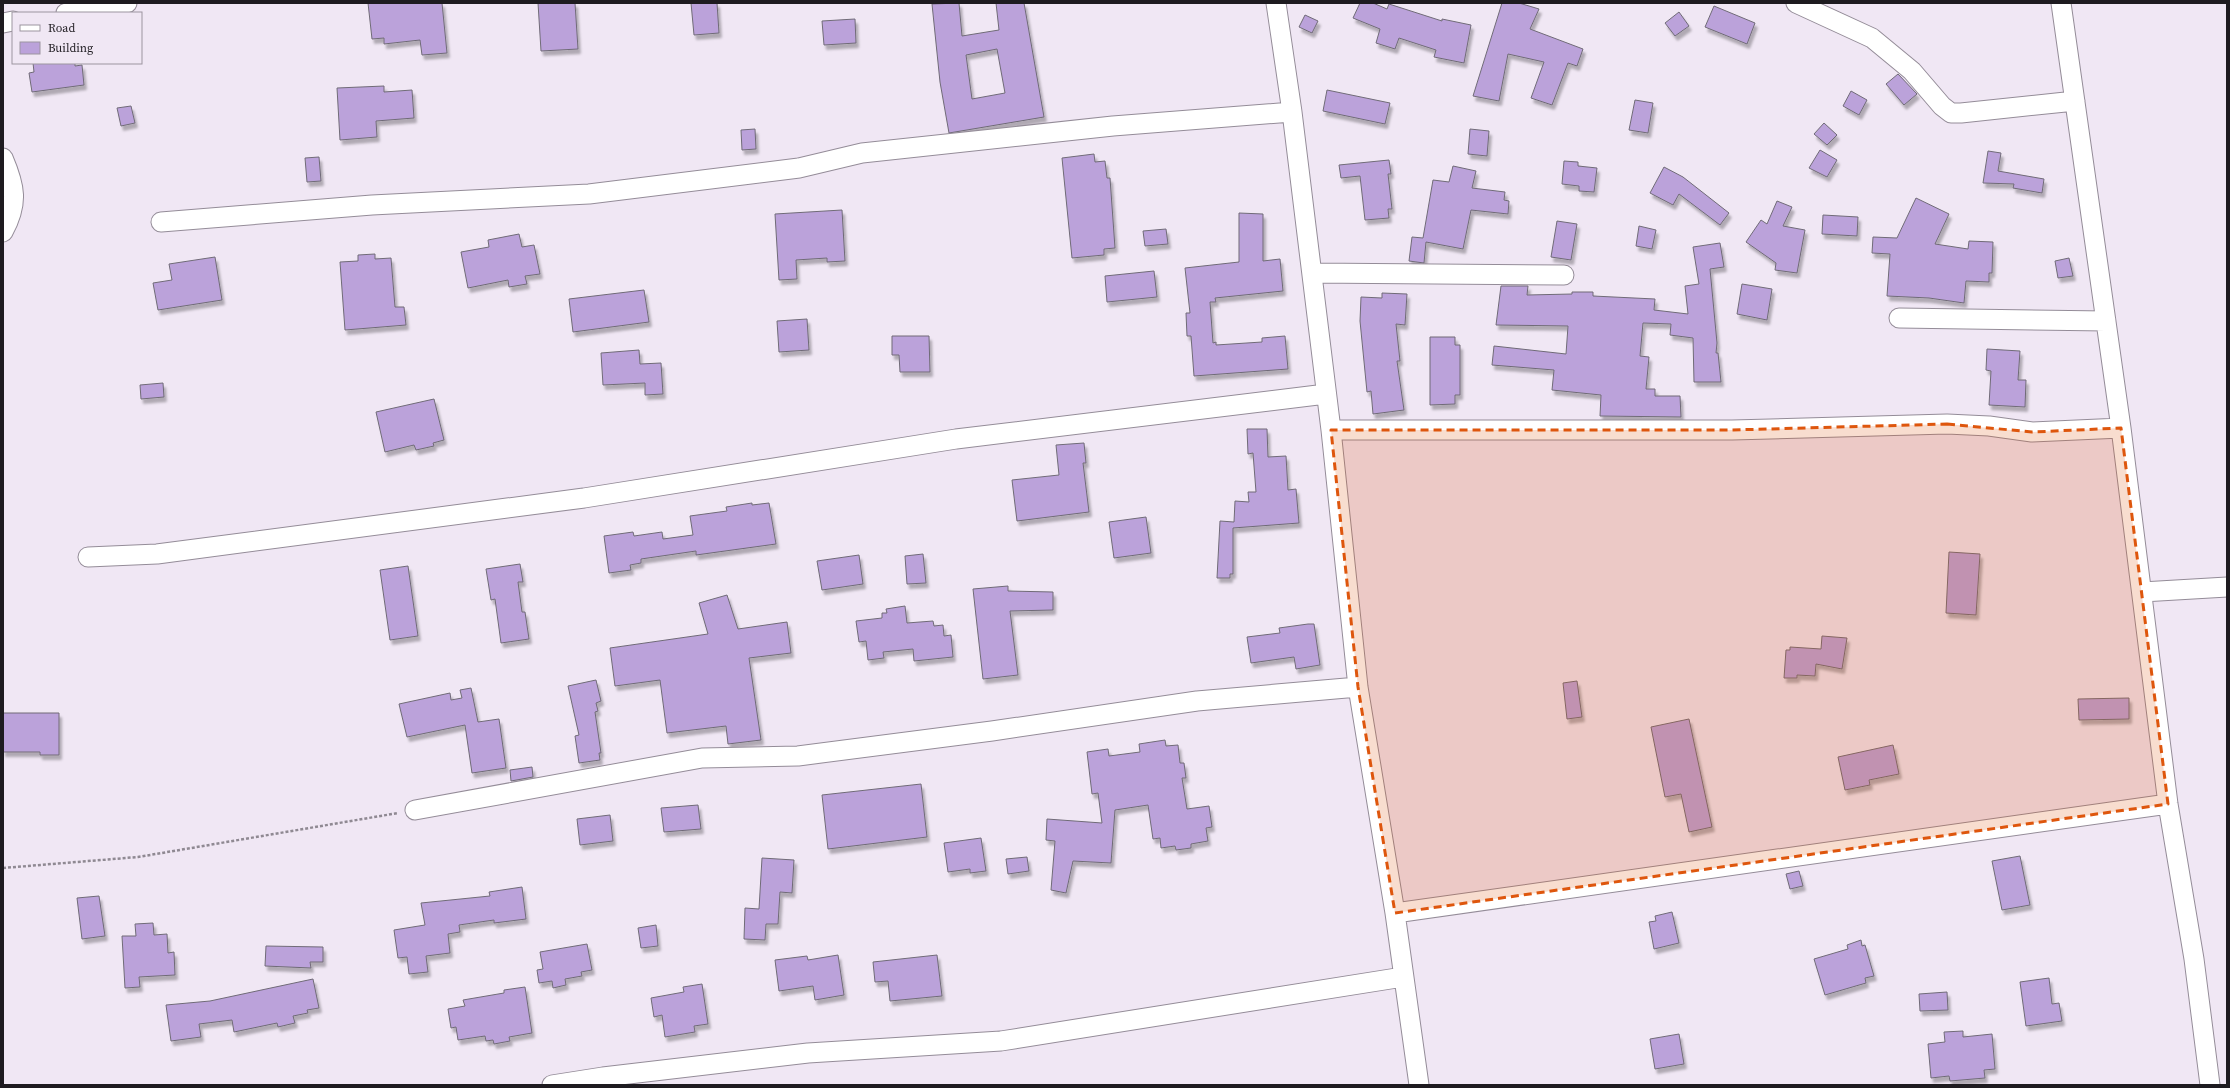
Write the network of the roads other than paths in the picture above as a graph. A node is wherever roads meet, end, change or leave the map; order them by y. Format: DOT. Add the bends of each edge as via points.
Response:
graph roads {
  1 [pos="127,3"];
  2 [pos="1276,3"];
  3 [pos="1796,3"];
  4 [pos="2061,3"];
  5 [pos="72,12"];
  6 [pos="2075,101"];
  7 [pos="1292,112"];
  8 [pos="3,158"];
  9 [pos="161,222"];
  10 [pos="3,232"];
  11 [pos="1312,274"];
  12 [pos="1564,275"];
  13 [pos="1899,318"];
  14 [pos="2106,322"];
  15 [pos="1326,394"];
  16 [pos="2121,428"];
  17 [pos="1331,430"];
  18 [pos="88,557"];
  19 [pos="2227,587"];
  20 [pos="2142,592"];
  21 [pos="1358,687"];
  22 [pos="2168,804"];
  23 [pos="415,810"];
  24 [pos="1395,913"];
  25 [pos="1403,977"];
  26 [pos="552,1085"];
  27 [pos="1419,1085"];
  28 [pos="2210,1085"];
  1 -- 5 [label="street"];
  2 -- 7 [label="street"];
  3 -- 6 [label="street" via="1872,38 1912,72 1942,106 1951,112 1961,114"];
  4 -- 6 [label="street"];
  6 -- 14 [label="street"];
  7 -- 9 [label="street" via="1106,127 862,153 799,168 589,194 372,205"];
  7 -- 11 [label="street"];
  8 -- 10 [label="street" via="12,178 15,194 10,220"];
  11 -- 12 [label="street"];
  11 -- 15 [label="street"];
  13 -- 14 [label="street"];
  14 -- 16 [label="street"];
  15 -- 17 [label="street"];
  15 -- 18 [label="street" via="956,439 584,498 165,553"];
  16 -- 17 [label="street" via="2032,432 1947,424 1732,430"];
  16 -- 20 [label="street"];
  17 -- 21 [label="street"];
  19 -- 20 [label="street"];
  20 -- 22 [label="street"];
  21 -- 23 [label="street" via="1197,701 798,756 702,758"];
  21 -- 24 [label="street"];
  22 -- 24 [label="street"];
  22 -- 28 [label="street" via="2194,959"];
  24 -- 25 [label="street"];
  25 -- 26 [label="street" via="1001,1041 808,1053"];
  25 -- 27 [label="street"];
}
